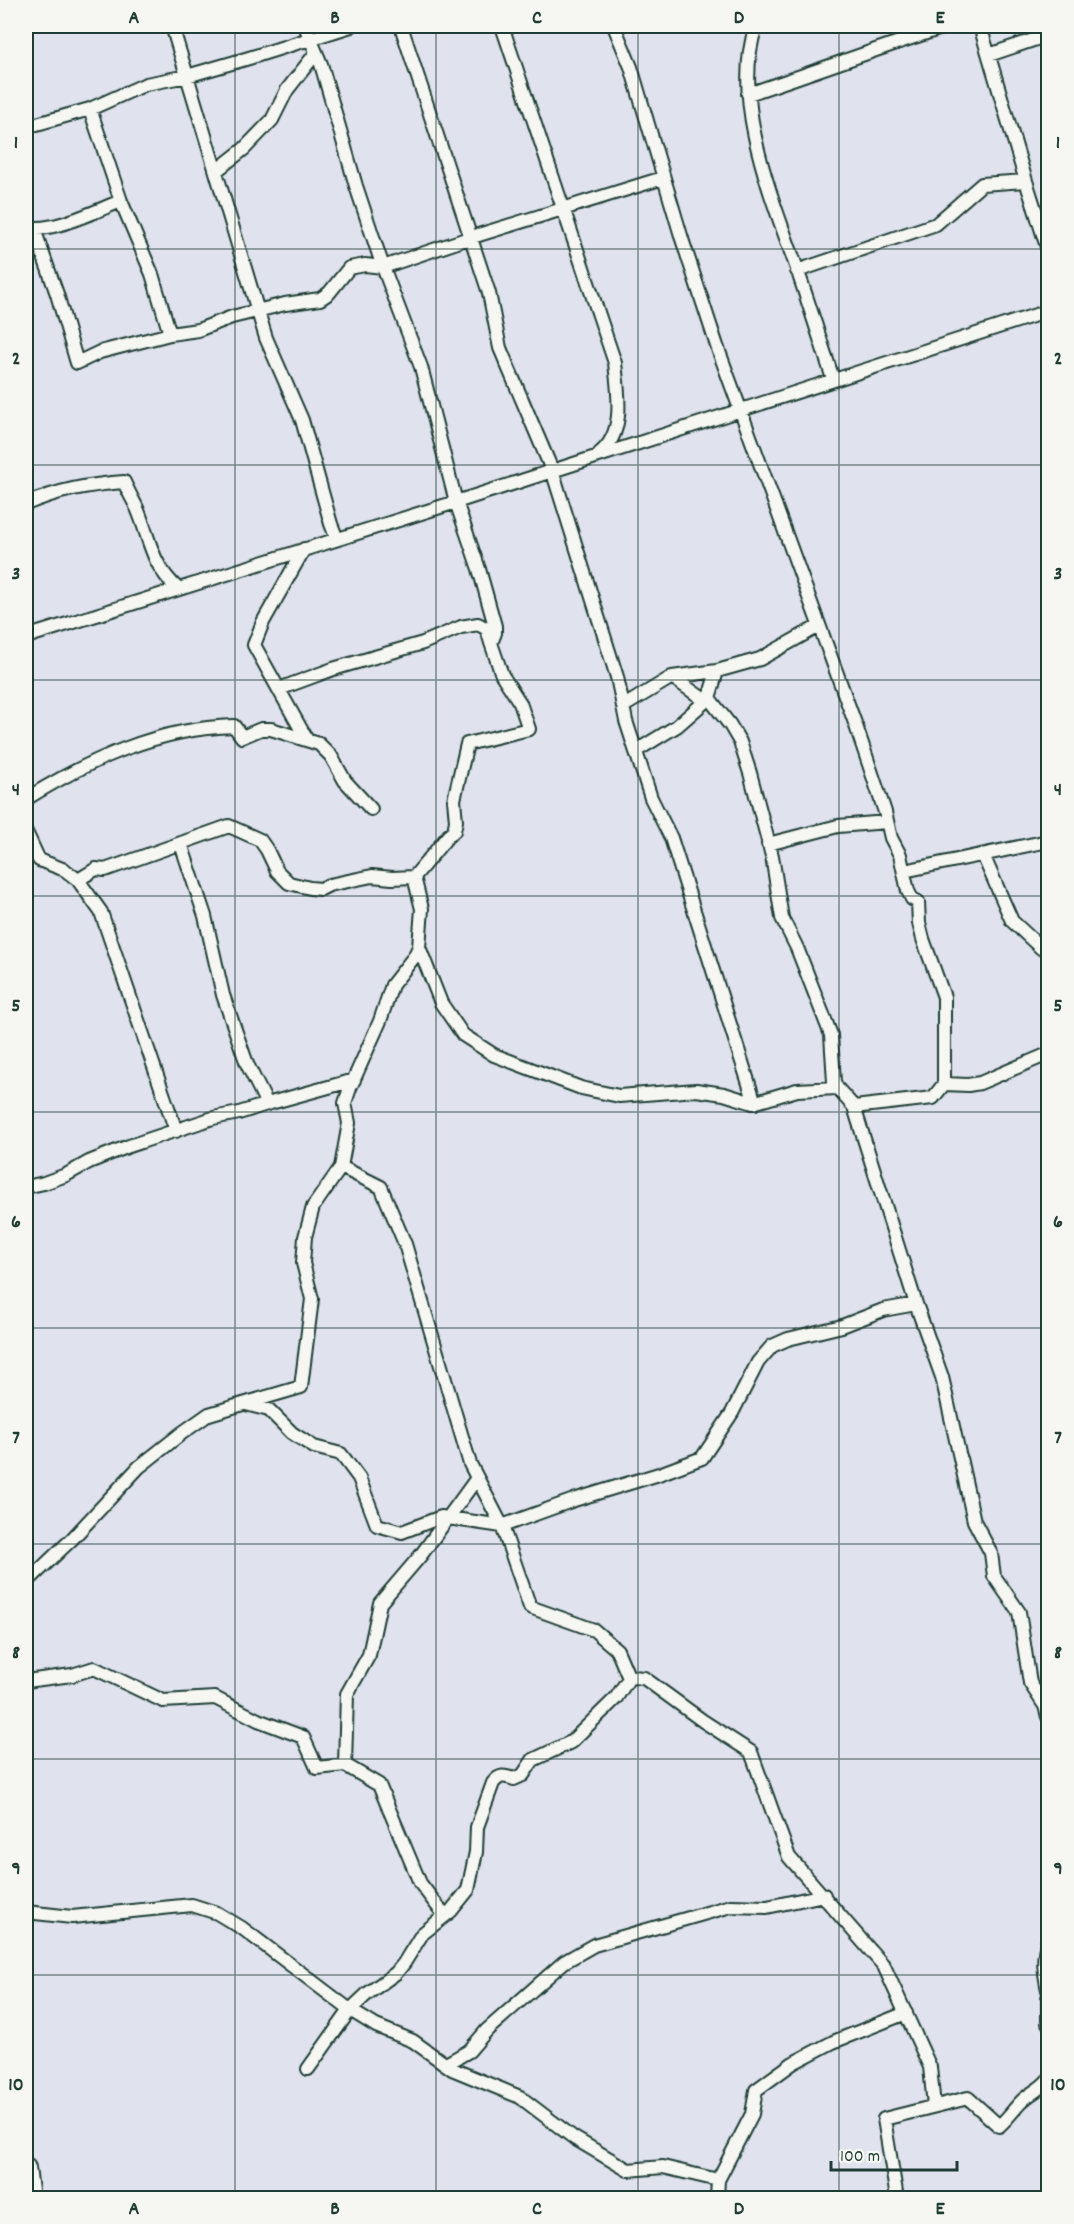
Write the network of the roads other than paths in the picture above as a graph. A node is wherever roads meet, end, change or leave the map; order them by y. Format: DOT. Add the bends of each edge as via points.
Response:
graph roads {
  1 [pos="172,26"];
  2 [pos="304,26"];
  3 [pos="351,26"];
  4 [pos="401,26"];
  5 [pos="501,26"];
  6 [pos="616,26"];
  7 [pos="756,26"];
  8 [pos="948,26"];
  9 [pos="980,26"];
  10 [pos="1048,35"];
  11 [pos="311,39"];
  12 [pos="316,53"];
  13 [pos="989,56"];
  14 [pos="187,76"];
  15 [pos="748,93"];
  16 [pos="90,109"];
  17 [pos="26,127"];
  18 [pos="216,171"];
  19 [pos="663,178"];
  20 [pos="1026,181"];
  21 [pos="122,201"];
  22 [pos="562,210"];
  23 [pos="30,228"];
  24 [pos="472,237"];
  25 [pos="1048,250"];
  26 [pos="383,267"];
  27 [pos="797,271"];
  28 [pos="258,310"];
  29 [pos="1048,311"];
  30 [pos="170,334"];
  31 [pos="833,379"];
  32 [pos="739,409"];
  33 [pos="595,456"];
  34 [pos="552,470"];
  35 [pos="456,502"];
  36 [pos="26,504"];
  37 [pos="337,539"];
  38 [pos="304,549"];
  39 [pos="178,589"];
  40 [pos="819,626"];
  41 [pos="26,637"];
  42 [pos="491,643"];
  43 [pos="717,671"];
  44 [pos="672,677"];
  45 [pos="279,689"];
  46 [pos="708,699"];
  47 [pos="624,706"];
  48 [pos="307,740"];
  49 [pos="636,751"];
  50 [pos="26,800"];
  51 [pos="371,809"];
  52 [pos="887,822"];
  53 [pos="26,832"];
  54 [pos="1048,841"];
  55 [pos="181,844"];
  56 [pos="768,844"];
  57 [pos="983,855"];
  58 [pos="904,871"];
  59 [pos="414,878"];
  60 [pos="78,880"];
  61 [pos="419,946"];
  62 [pos="1047,950"];
  63 [pos="1048,1054"];
  64 [pos="354,1080"];
  65 [pos="944,1084"];
  66 [pos="837,1088"];
  67 [pos="755,1103"];
  68 [pos="267,1104"];
  69 [pos="854,1107"];
  70 [pos="176,1131"];
  71 [pos="341,1167"];
  72 [pos="26,1187"];
  73 [pos="916,1304"];
  74 [pos="244,1404"];
  75 [pos="477,1478"];
  76 [pos="448,1518"];
  77 [pos="502,1526"];
  78 [pos="26,1583"];
  79 [pos="632,1677"];
  80 [pos="26,1681"];
  81 [pos="1048,1717"];
  82 [pos="345,1765"];
  83 [pos="824,1894"];
  84 [pos="26,1912"];
  85 [pos="444,1916"];
  86 [pos="1048,1940"];
  87 [pos="1048,1990"];
  88 [pos="1048,1998"];
  89 [pos="350,2010"];
  90 [pos="906,2013"];
  91 [pos="1048,2023"];
  92 [pos="446,2064"];
  93 [pos="308,2069"];
  94 [pos="1048,2080"];
  95 [pos="934,2106"];
  96 [pos="26,2168"];
  97 [pos="718,2180"];
  98 [pos="30,2199"];
  99 [pos="717,2199"];
  100 [pos="897,2199"];
  1 -- 14 [label="street"];
  2 -- 11 [label="street"];
  3 -- 11 [label="street"];
  4 -- 24 [label="street"];
  5 -- 22 [label="street"];
  6 -- 19 [label="street"];
  7 -- 15 [label="street" via="750,46"];
  8 -- 15 [label="street"];
  9 -- 13 [label="street"];
  10 -- 13 [label="street"];
  11 -- 12 [label="street"];
  11 -- 14 [label="street"];
  12 -- 18 [label="street" via="287,90 272,120"];
  12 -- 26 [label="street"];
  13 -- 20 [label="street"];
  14 -- 16 [label="street" via="146,84"];
  14 -- 18 [label="street"];
  15 -- 27 [label="street" via="768,184"];
  16 -- 17 [label="street"];
  16 -- 21 [label="street"];
  18 -- 28 [label="street"];
  19 -- 22 [label="street"];
  19 -- 32 [label="street"];
  20 -- 25 [label="street"];
  20 -- 27 [label="street" via="982,184 936,224"];
  21 -- 23 [label="street" via="52,227"];
  21 -- 30 [label="street" via="152,274"];
  22 -- 24 [label="street"];
  22 -- 33 [label="street" via="615,363 618,415 608,446"];
  23 -- 30 [label="street" via="57,294 77,363 100,352"];
  24 -- 26 [label="street"];
  24 -- 34 [label="street" via="500,348"];
  26 -- 28 [label="street" via="349,268 320,299"];
  26 -- 35 [label="street" via="421,367"];
  27 -- 31 [label="street"];
  28 -- 30 [label="street" via="198,330"];
  28 -- 37 [label="street" via="302,420"];
  29 -- 31 [label="street"];
  31 -- 32 [label="street"];
  32 -- 33 [label="street"];
  32 -- 40 [label="street"];
  33 -- 34 [label="street"];
  34 -- 35 [label="street"];
  34 -- 47 [label="street"];
  35 -- 37 [label="street"];
  35 -- 42 [label="street" via="495,626"];
  36 -- 39 [label="street" via="85,485 124,483 152,554"];
  37 -- 38 [label="street"];
  38 -- 39 [label="street"];
  38 -- 45 [label="street" via="254,641"];
  39 -- 41 [label="street"];
  40 -- 43 [label="street" via="760,659"];
  40 -- 52 [label="street"];
  42 -- 45 [label="street" via="487,629 478,624 461,627"];
  42 -- 59 [label="street" via="529,729 467,744 454,800 454,831"];
  43 -- 44 [label="street"];
  43 -- 46 [label="street"];
  44 -- 46 [label="street"];
  44 -- 47 [label="street"];
  45 -- 48 [label="street"];
  46 -- 49 [label="street" via="677,726"];
  46 -- 56 [label="street" via="740,742"];
  47 -- 49 [label="street"];
  48 -- 50 [label="street" via="271,729 242,737 234,726 161,737 113,753"];
  48 -- 51 [label="street" via="326,749 345,781"];
  49 -- 67 [label="street" via="651,798 671,838"];
  52 -- 56 [label="street" via="838,826"];
  52 -- 58 [label="street"];
  53 -- 60 [label="street" via="39,860"];
  54 -- 57 [label="street"];
  55 -- 59 [label="street" via="219,828 235,828 260,840 285,880 310,888 321,889 372,876"];
  55 -- 60 [label="street" via="105,870 96,869"];
  55 -- 68 [label="street" via="205,916 223,995 247,1064"];
  56 -- 66 [label="street" via="782,918 831,1035"];
  57 -- 58 [label="street"];
  57 -- 62 [label="street" via="1012,921"];
  58 -- 65 [label="street" via="908,891 918,902 923,939 944,997"];
  59 -- 61 [label="street" via="422,909"];
  60 -- 70 [label="street" via="101,912"];
  61 -- 64 [label="street" via="392,985"];
  61 -- 67 [label="street" via="441,1003 463,1035 494,1055 581,1088 619,1096 696,1090"];
  63 -- 65 [label="street" via="980,1083"];
  64 -- 68 [label="street"];
  64 -- 71 [label="street" via="345,1103 350,1123"];
  65 -- 69 [label="street" via="933,1098"];
  66 -- 67 [label="street" via="797,1090"];
  66 -- 69 [label="street"];
  68 -- 70 [label="street"];
  69 -- 73 [label="street"];
  70 -- 72 [label="street"];
  71 -- 74 [label="street" via="313,1207 304,1237 303,1263 312,1299 301,1387"];
  71 -- 75 [label="street" via="381,1187 405,1244"];
  73 -- 77 [label="street" via="883,1310 772,1346 758,1362 732,1413 702,1458"];
  73 -- 81 [label="street" via="942,1377 974,1521 991,1553 994,1576 1019,1612 1030,1683"];
  74 -- 76 [label="street" via="269,1410 292,1433 314,1447 341,1454 359,1478 377,1525 402,1532"];
  74 -- 78 [label="street" via="209,1414 139,1467"];
  75 -- 76 [label="street"];
  75 -- 77 [label="street"];
  76 -- 77 [label="street"];
  76 -- 82 [label="street" via="380,1603 369,1655 347,1694"];
  77 -- 85 [label="street" via="530,1607 594,1630 617,1650 629,1678 616,1698 571,1742 533,1760 523,1775 514,1779 504,1775 493,1783 477,1827 468,1890"];
  79 -- 83 [label="street" via="644,1678 751,1752 789,1857"];
  80 -- 82 [label="street" via="94,1668 163,1701 215,1698 303,1737 317,1768"];
  82 -- 85 [label="street" via="379,1785 420,1883"];
  83 -- 90 [label="street" via="884,1966"];
  83 -- 92 [label="street" via="767,1907 731,1906 594,1945 564,1962 469,2051"];
  84 -- 89 [label="street" via="72,1917 192,1905 217,1913 242,1928"];
  85 -- 89 [label="street" via="422,1934 396,1973"];
  86 -- 87 [label="street" via="1043,1956"];
  88 -- 91 [label="street"];
  89 -- 92 [label="street" via="413,2041"];
  89 -- 93 [label="street"];
  90 -- 95 [label="street" via="930,2067"];
  90 -- 97 [label="street" via="813,2052 756,2090 752,2114"];
  92 -- 97 [label="street" via="520,2097 574,2138 628,2170 663,2167"];
  94 -- 95 [label="street" via="999,2126 968,2098"];
  95 -- 100 [label="street" via="884,2119"];
  96 -- 98 [label="highway"];
  97 -- 99 [label="street"];
}
